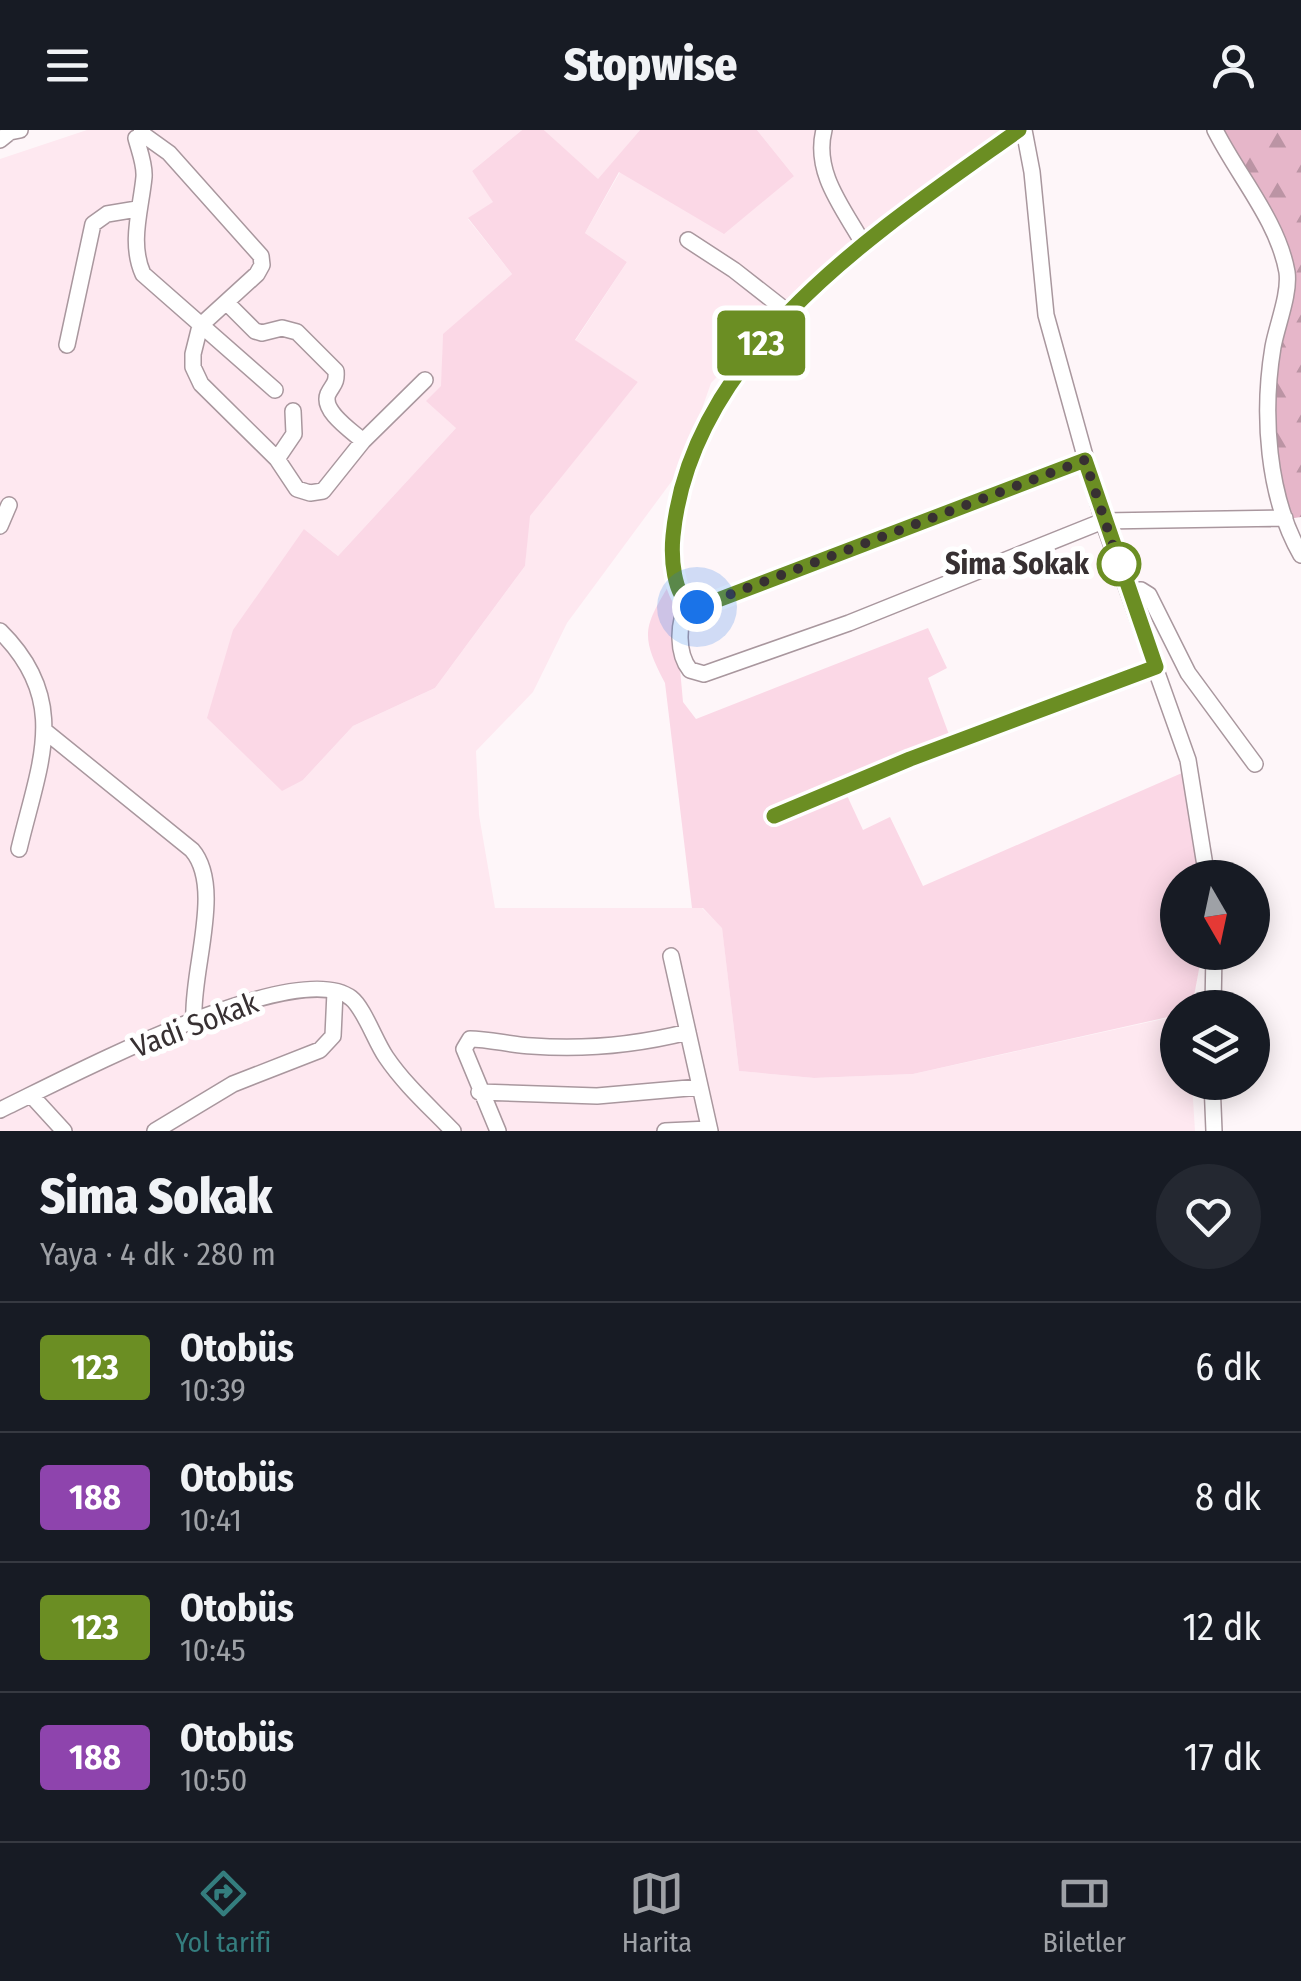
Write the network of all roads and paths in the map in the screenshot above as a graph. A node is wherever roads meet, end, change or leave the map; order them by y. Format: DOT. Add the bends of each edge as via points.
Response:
graph roads {
  1 [pos="20,130"];
  2 [pos="824,130"];
  3 [pos="1022,130"];
  4 [pos="1214,130"];
  5 [pos="136,133"];
  6 [pos="0,140"];
  7 [pos="137,208"];
  8 [pos="688,240"];
  9 [pos="864,245"];
  10 [pos="227,303"];
  11 [pos="789,313"];
  12 [pos="200,326"];
  13 [pos="68,344"];
  14 [pos="425,380"];
  15 [pos="274,390"];
  16 [pos="293,412"];
  17 [pos="363,441"];
  18 [pos="278,458"];
  19 [pos="1085,460"];
  20 [pos="10,505"];
  21 [pos="1285,518"];
  22 [pos="1104,521"];
  23 [pos="0,526"];
  24 [pos="1301,556"];
  25 [pos="1128,592"];
  26 [pos="688,605"];
  27 [pos="0,630"];
  28 [pos="1156,667"];
  29 [pos="45,730"];
  30 [pos="1255,764"];
  31 [pos="774,816"];
  32 [pos="19,848"];
  33 [pos="1205,860"];
  34 [pos="672,956"];
  35 [pos="335,992"];
  36 [pos="194,1019"];
  37 [pos="688,1032"];
  38 [pos="700,1087"];
  39 [pos="479,1092"];
  40 [pos="32,1095"];
  41 [pos="1213,1100"];
  42 [pos="0,1110"];
  43 [pos="709,1130"];
  44 [pos="64,1131"];
  45 [pos="155,1131"];
  46 [pos="453,1131"];
  47 [pos="498,1131"];
  48 [pos="664,1131"];
  49 [pos="1214,1131"];
  1 -- 6 [label="street"];
  2 -- 9 [label="street" via="823,172"];
  3 -- 9 [label="street"];
  3 -- 19 [label="street" via="1046,314"];
  4 -- 21 [label="street" via="1280,243 1288,278 1268,381 1271,458"];
  5 -- 7 [label="street" via="144,173"];
  5 -- 10 [label="street" via="169,153 261,256 257,274"];
  7 -- 12 [label="street" via="142,274"];
  7 -- 13 [label="street" via="93,224"];
  8 -- 11 [label="street"];
  9 -- 11 [label="street"];
  10 -- 12 [label="street"];
  10 -- 17 [label="street" via="256,331 297,332 336,371 328,406"];
  11 -- 26 [label="street" via="729,384 691,456 672,548"];
  12 -- 15 [label="street"];
  12 -- 18 [label="street" via="192,361 198,379"];
  14 -- 17 [label="street"];
  16 -- 18 [label="street" via="294,434"];
  17 -- 18 [label="street" via="317,493 296,489"];
  19 -- 22 [label="street"];
  19 -- 26 [label="street" via="702,606"];
  20 -- 23 [label="street"];
  21 -- 22 [label="street"];
  21 -- 24 [label="street"];
  22 -- 25 [label="street"];
  22 -- 26 [label="street" via="849,624 704,674 683,659 680,622"];
  25 -- 28 [label="street"];
  25 -- 30 [label="street" via="1149,595 1188,673"];
  27 -- 29 [label="street" via="36,679"];
  28 -- 31 [label="street"];
  28 -- 33 [label="street" via="1188,760"];
  29 -- 32 [label="street"];
  29 -- 36 [label="street" via="200,861 207,890"];
  34 -- 37 [label="street"];
  35 -- 36 [label="street, Vadi Sokak" via="294,991"];
  35 -- 45 [label="street" via="333,1036 320,1050 233,1084"];
  35 -- 46 [label="street" via="358,1004 388,1060"];
  36 -- 40 [label="street, Vadi Sokak"];
  37 -- 38 [label="street"];
  37 -- 39 [label="street" via="587,1048 470,1039 464,1049"];
  38 -- 39 [label="street" via="597,1096"];
  38 -- 43 [label="street"];
  39 -- 47 [label="street"];
  40 -- 42 [label="street, Vadi Sokak"];
  40 -- 44 [label="street"];
  41 -- 49 [label="street"];
  43 -- 48 [label="street"];
}
